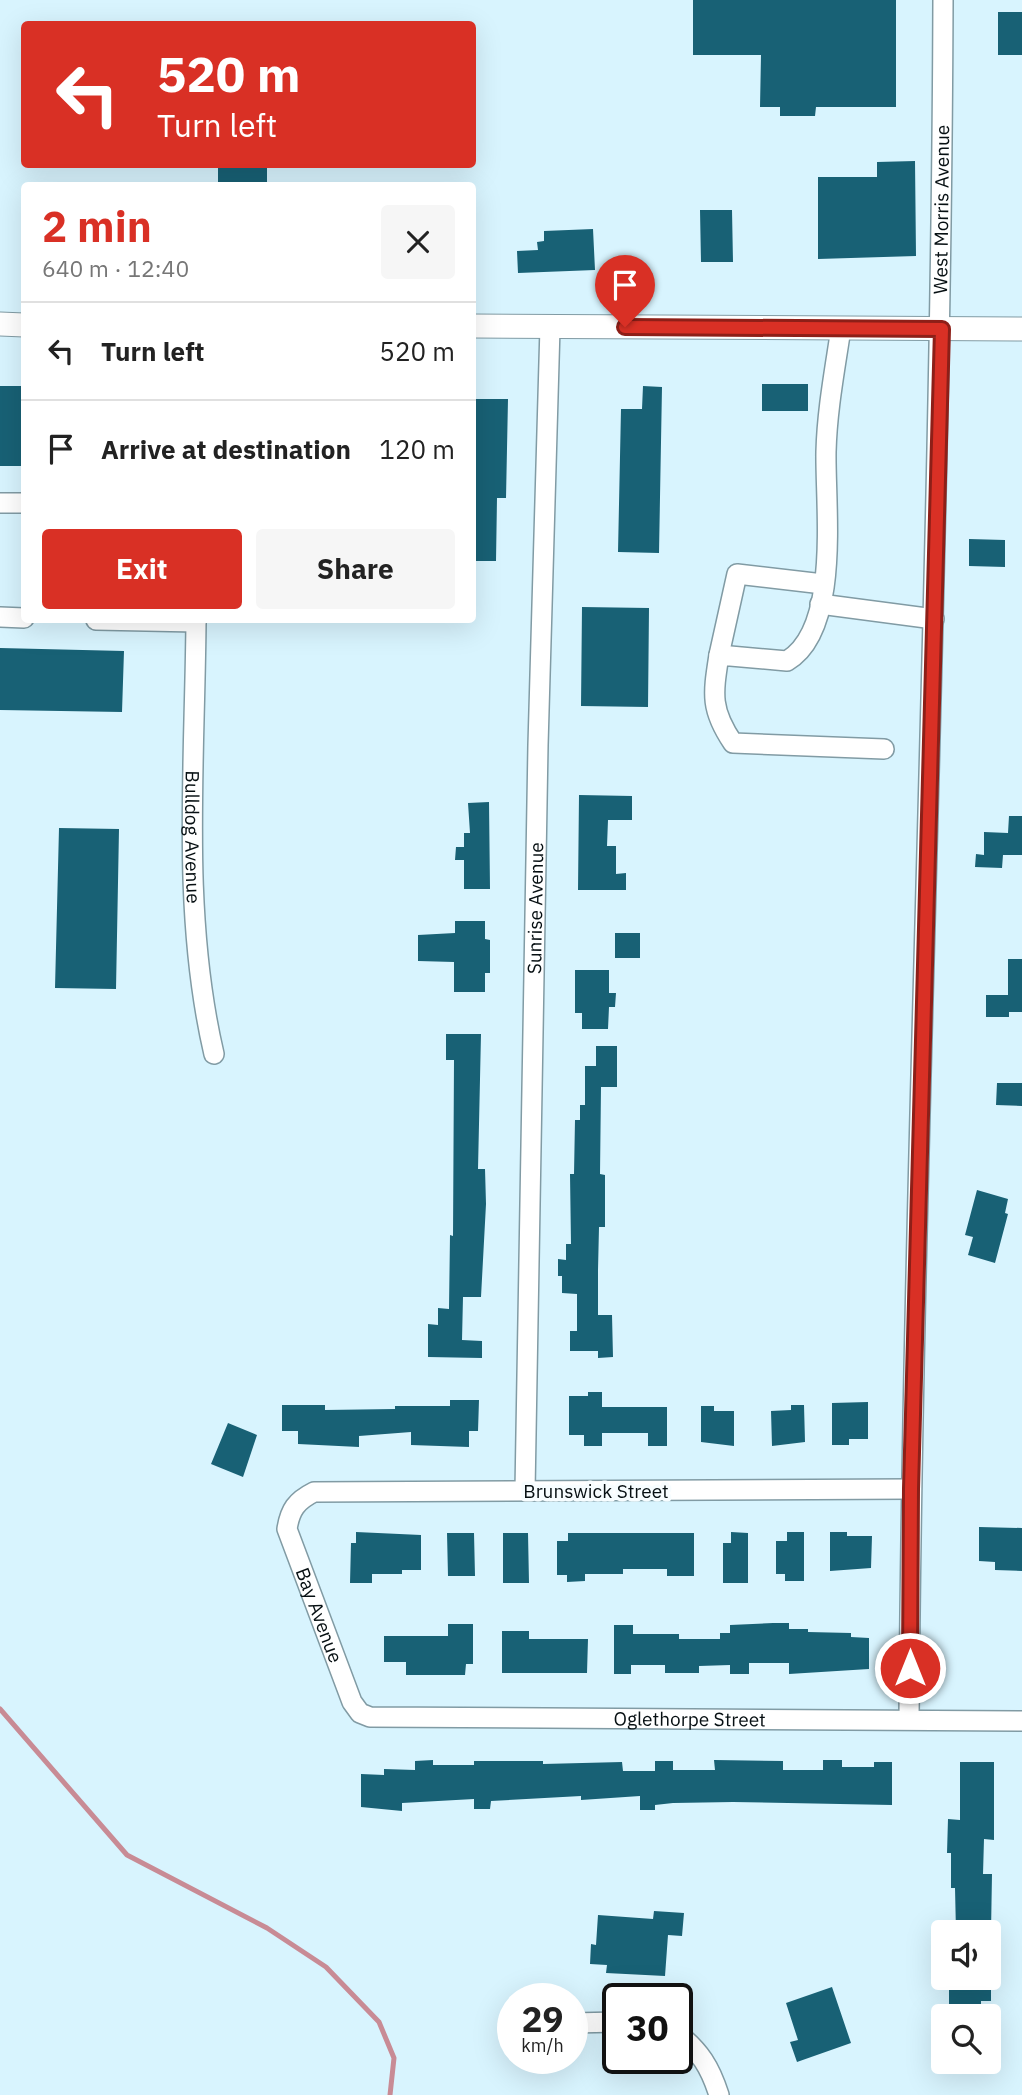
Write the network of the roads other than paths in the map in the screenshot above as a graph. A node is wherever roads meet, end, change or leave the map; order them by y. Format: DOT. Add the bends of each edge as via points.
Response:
graph roads {
  1 [pos="943,0"];
  2 [pos="0,324"];
  3 [pos="21,324"];
  4 [pos="476,327"];
  5 [pos="550,327"];
  6 [pos="841,328"];
  7 [pos="942,329"];
  8 [pos="1022,329"];
  9 [pos="0,503"];
  10 [pos="21,503"];
  11 [pos="823,584"];
  12 [pos="820,604"];
  13 [pos="0,617"];
  14 [pos="21,618"];
  15 [pos="934,620"];
  16 [pos="196,623"];
  17 [pos="719,655"];
  18 [pos="884,749"];
  19 [pos="214,1054"];
  20 [pos="911,1489"];
  21 [pos="525,1491"];
  22 [pos="290,1513"];
  23 [pos="360,1713"];
  24 [pos="909,1719"];
  25 [pos="1022,1721"];
  26 [pos="693,2046"];
  27 [pos="719,2095"];
  1 -- 7 [label="street, West Morris Avenue"];
  2 -- 3 [label="main road"];
  4 -- 5 [label="main road"];
  5 -- 6 [label="main road"];
  5 -- 21 [label="street, Sunrise Avenue"];
  6 -- 7 [label="main road"];
  6 -- 11 [label="street" via="828,412 828,559"];
  7 -- 8 [label="main road"];
  7 -- 15 [label="street, West Morris Avenue"];
  9 -- 10 [label="street"];
  11 -- 12 [label="street"];
  11 -- 17 [label="street" via="737,574"];
  12 -- 15 [label="street"];
  12 -- 17 [label="street" via="808,640 796,656 786,661"];
  13 -- 14 [label="street"];
  15 -- 20 [label="street, West Morris Avenue"];
  16 -- 19 [label="street, Bulldog Avenue" via="195,939"];
  17 -- 18 [label="street" via="713,699 719,723 733,743"];
  20 -- 21 [label="street, Brunswick Street"];
  20 -- 24 [label="street, West Morris Avenue"];
  21 -- 22 [label="street, Brunswick Street" via="314,1492 301,1498"];
  22 -- 23 [label="street, Bay Avenue" via="287,1529"];
  23 -- 24 [label="street, Oglethorpe Street" via="383,1718"];
  24 -- 25 [label="street, Oglethorpe Street"];
  26 -- 27 [label="street" via="711,2070"];
}
